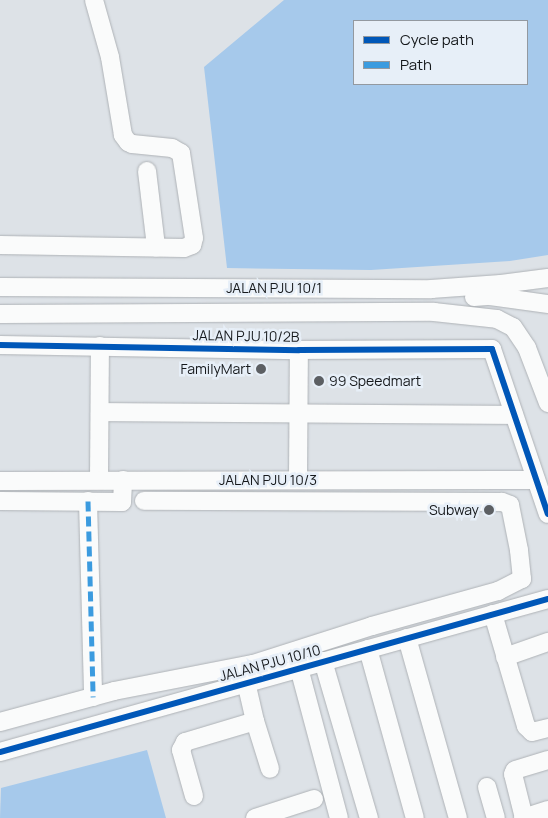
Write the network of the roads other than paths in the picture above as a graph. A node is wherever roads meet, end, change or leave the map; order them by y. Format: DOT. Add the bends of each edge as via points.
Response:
graph roads {
  1 [pos="94,0"];
  2 [pos="147,171"];
  3 [pos="0,245"];
  4 [pos="156,247"];
  5 [pos="548,278"];
  6 [pos="0,287"];
  7 [pos="431,289"];
  8 [pos="547,304"];
  9 [pos="0,314"];
  10 [pos="0,345"];
  11 [pos="100,346"];
  12 [pos="299,350"];
  13 [pos="548,404"];
  14 [pos="100,412"];
  15 [pos="298,414"];
  16 [pos="514,415"];
  17 [pos="99,480"];
  18 [pos="123,480"];
  19 [pos="298,480"];
  20 [pos="536,480"];
  21 [pos="0,481"];
  22 [pos="0,501"];
  23 [pos="88,501"];
  24 [pos="144,502"];
  25 [pos="548,514"];
  26 [pos="548,599"];
  27 [pos="493,614"];
  28 [pos="407,638"];
  29 [pos="548,642"];
  30 [pos="368,649"];
  31 [pos="505,658"];
  32 [pos="323,661"];
  33 [pos="299,668"];
  34 [pos="246,683"];
  35 [pos="93,697"];
  36 [pos="255,721"];
  37 [pos="0,722"];
  38 [pos="548,728"];
  39 [pos="0,752"];
  40 [pos="548,760"];
  41 [pos="270,769"];
  42 [pos="488,787"];
  43 [pos="194,796"];
  44 [pos="314,799"];
  45 [pos="548,810"];
  46 [pos="255,818"];
  47 [pos="339,818"];
  48 [pos="369,818"];
  49 [pos="416,818"];
  50 [pos="458,818"];
  51 [pos="496,818"];
  52 [pos="524,818"];
  1 -- 4 [label="street" via="110,57 124,139 132,144 176,149 182,157 194,238 192,245 184,248"];
  2 -- 4 [label="street"];
  3 -- 4 [label="street"];
  5 -- 7 [label="street, JALAN PJU 10/1"];
  6 -- 7 [label="street, JALAN PJU 10/1"];
  7 -- 8 [label="street" via="462,298 490,296"];
  9 -- 13 [label="street, JALAN PJU 10/1" via="434,312 497,319 514,327 527,348"];
  10 -- 11 [label="street, JALAN PJU 10/2B"];
  11 -- 12 [label="street, JALAN PJU 10/2B"];
  11 -- 14 [label="street"];
  12 -- 15 [label="street"];
  12 -- 16 [label="street, JALAN PJU 10/2B" via="492,349"];
  14 -- 15 [label="street"];
  14 -- 17 [label="street"];
  15 -- 16 [label="street"];
  15 -- 19 [label="street"];
  16 -- 20 [label="street"];
  17 -- 18 [label="street, JALAN PJU 10/3"];
  17 -- 21 [label="street, JALAN PJU 10/3"];
  18 -- 19 [label="street, JALAN PJU 10/3"];
  18 -- 23 [label="street" via="122,502"];
  19 -- 20 [label="street, JALAN PJU 10/3"];
  20 -- 25 [label="street"];
  22 -- 23 [label="street"];
  23 -- 35 [label="street"];
  24 -- 35 [label="street" via="502,502 510,505 522,579 498,591 253,664"];
  26 -- 27 [label="street, JALAN PJU 10/10"];
  27 -- 28 [label="street, JALAN PJU 10/10"];
  27 -- 31 [label="street"];
  28 -- 30 [label="street, JALAN PJU 10/10"];
  28 -- 50 [label="street"];
  29 -- 31 [label="street"];
  30 -- 32 [label="street, JALAN PJU 10/10"];
  30 -- 49 [label="street"];
  31 -- 38 [label="street" via="526,726 532,732"];
  32 -- 33 [label="street, JALAN PJU 10/10"];
  32 -- 48 [label="street"];
  33 -- 34 [label="street, JALAN PJU 10/10"];
  33 -- 47 [label="street"];
  34 -- 36 [label="street"];
  34 -- 39 [label="street, JALAN PJU 10/10"];
  35 -- 37 [label="street"];
  36 -- 41 [label="street"];
  36 -- 43 [label="street" via="185,742 181,750"];
  40 -- 52 [label="street" via="515,770 513,774"];
  42 -- 51 [label="street"];
  44 -- 46 [label="street"];
  45 -- 52 [label="street"];
}
